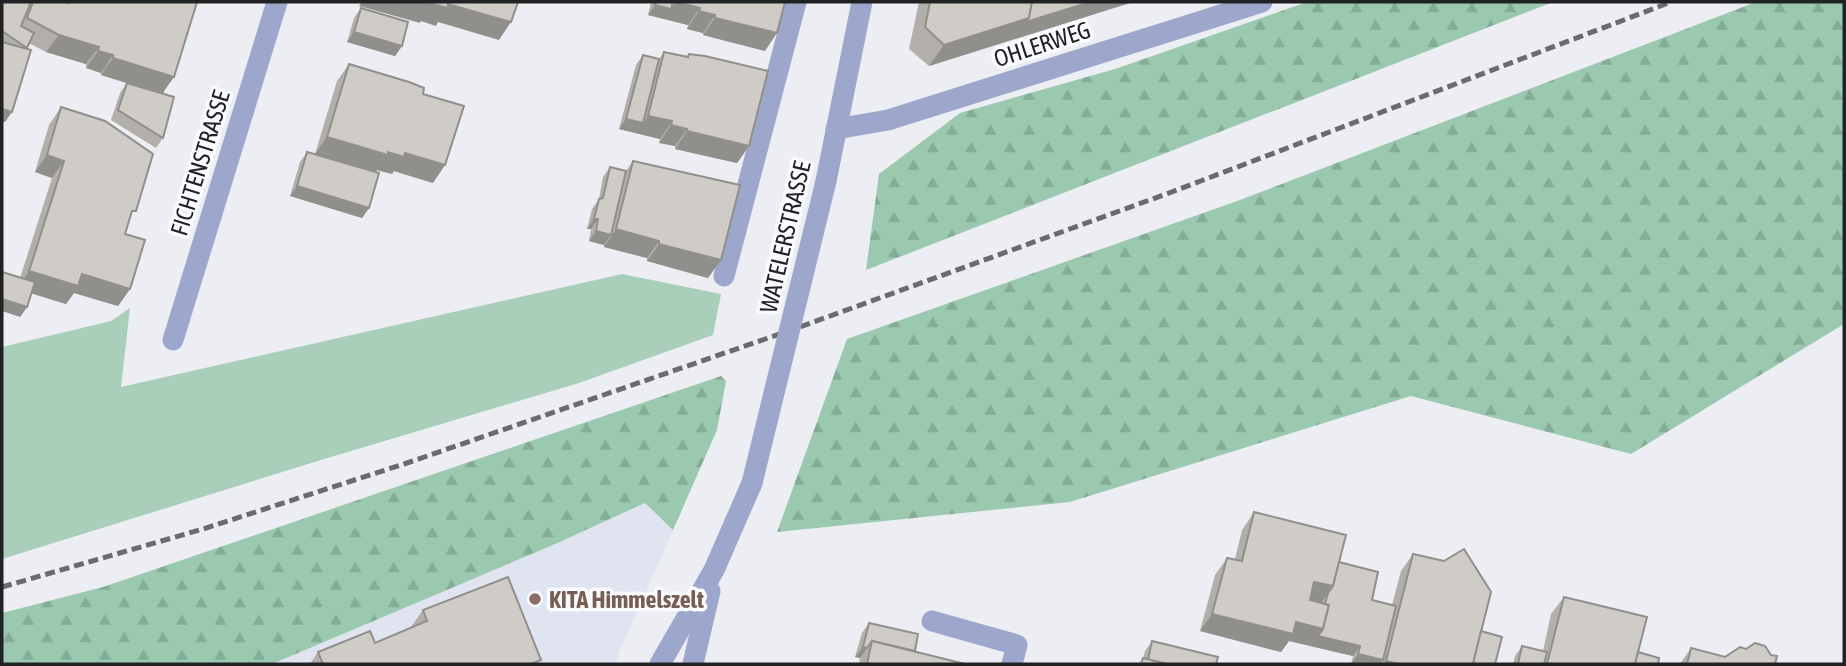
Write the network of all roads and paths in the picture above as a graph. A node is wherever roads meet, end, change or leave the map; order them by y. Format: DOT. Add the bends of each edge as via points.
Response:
graph roads {
  1 [pos="277,2"];
  2 [pos="796,2"];
  3 [pos="862,2"];
  4 [pos="1262,2"];
  5 [pos="836,129"];
  6 [pos="724,276"];
  7 [pos="173,340"];
  8 [pos="715,570"];
  9 [pos="932,621"];
  10 [pos="660,664"];
  11 [pos="693,664"];
  12 [pos="1012,664"];
  1 -- 7 [label="street, FICHTENSTRASSE"];
  2 -- 6 [label="street, WATELERSTRASSE"];
  3 -- 5 [label="street, WATELERSTRASSE"];
  4 -- 5 [label="street, OHLERWEG" via="888,120"];
  5 -- 8 [label="street, WATELERSTRASSE, bridge" via="752,483"];
  8 -- 10 [label="street"];
  8 -- 11 [label="street"];
  9 -- 12 [label="street" via="1017,645"];
}
